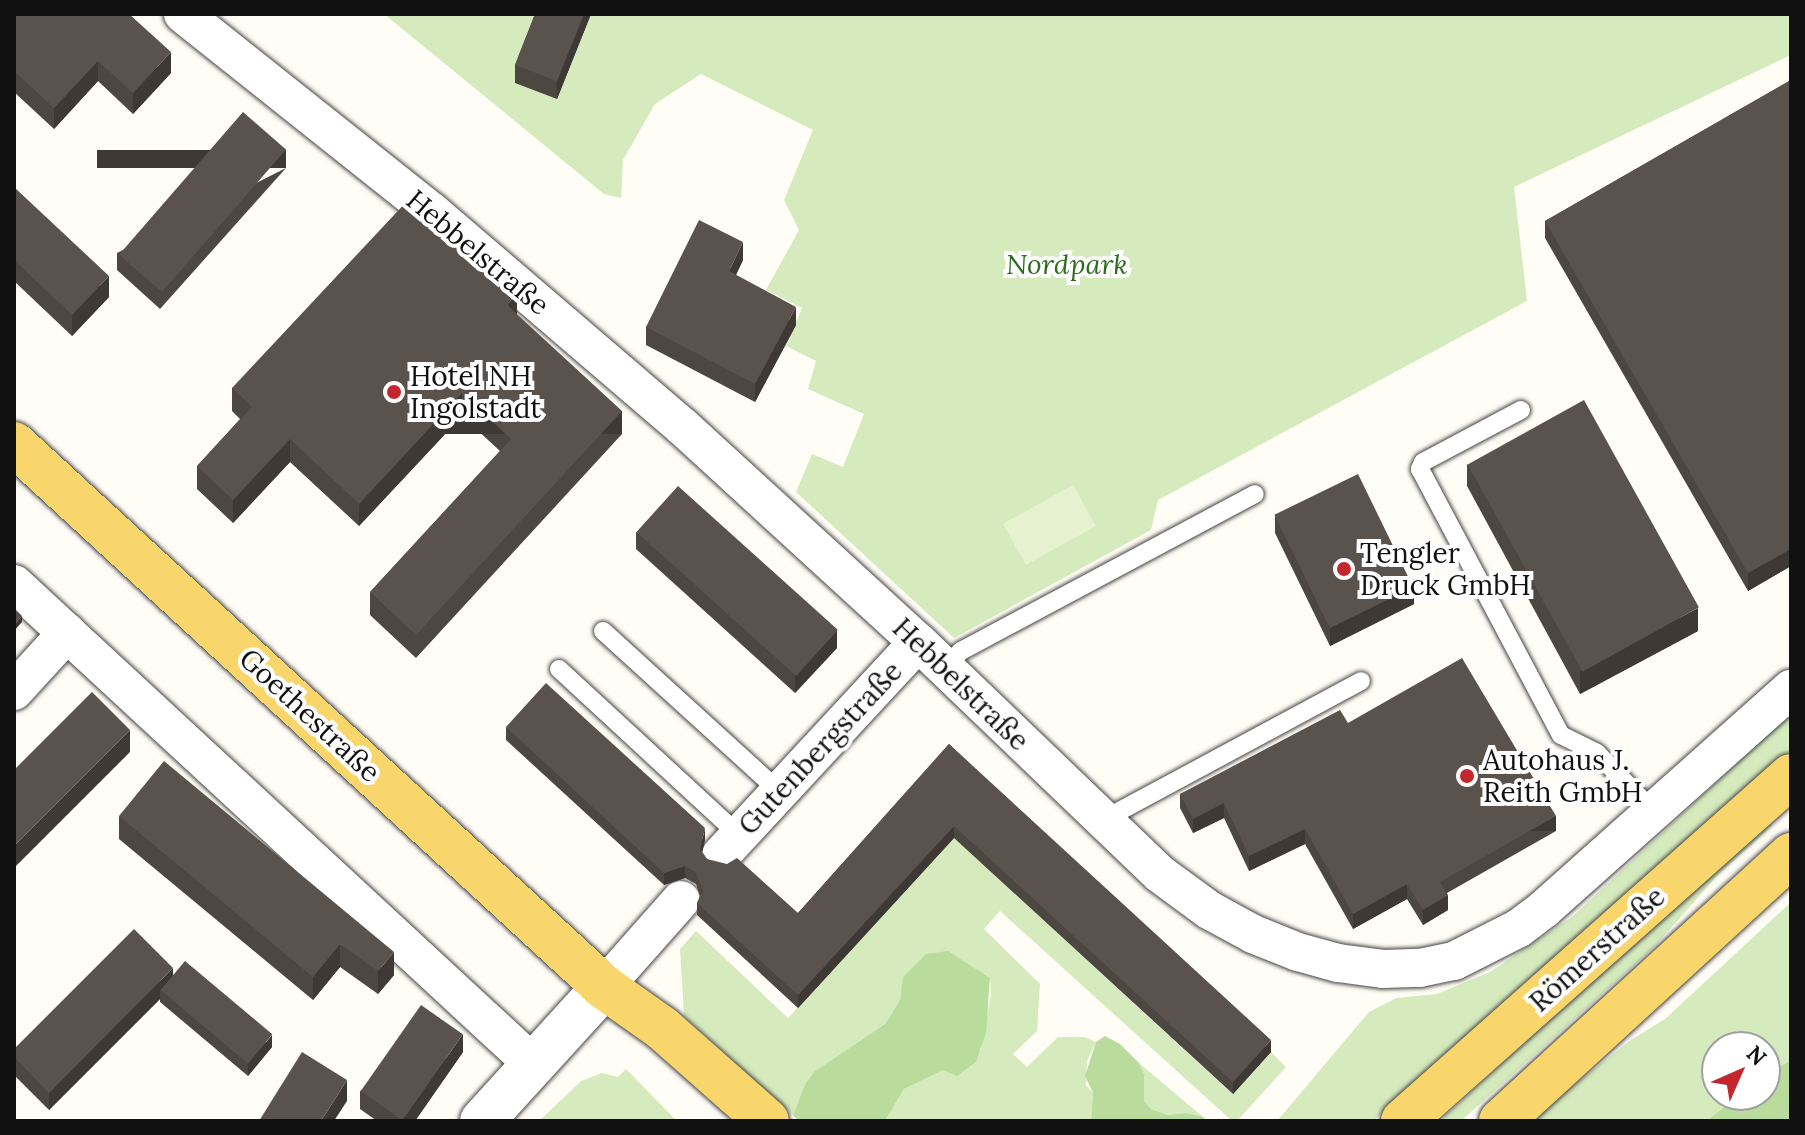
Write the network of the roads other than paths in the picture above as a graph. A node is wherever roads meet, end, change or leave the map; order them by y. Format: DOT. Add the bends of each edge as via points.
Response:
graph roads {
  1 [pos="204,21"];
  2 [pos="1521,410"];
  3 [pos="14,444"];
  4 [pos="1255,494"];
  5 [pos="14,584"];
  6 [pos="603,631"];
  7 [pos="67,633"];
  8 [pos="918,642"];
  9 [pos="945,668"];
  10 [pos="559,669"];
  11 [pos="1361,681"];
  12 [pos="1791,689"];
  13 [pos="14,691"];
  14 [pos="1791,776"];
  15 [pos="780,792"];
  16 [pos="1654,812"];
  17 [pos="1103,820"];
  18 [pos="730,845"];
  19 [pos="1791,855"];
  20 [pos="681,900"];
  21 [pos="604,987"];
  22 [pos="534,1065"];
  23 [pos="482,1121"];
  24 [pos="722,1121"];
  25 [pos="767,1121"];
  26 [pos="1403,1121"];
  27 [pos="1501,1121"];
  1 -- 8 [label="street, Hebbelstraße" via="683,427"];
  2 -- 16 [label="lane" via="1423,462 1420,469 1561,735 1597,753"];
  3 -- 21 [label="main road, Goethestraße"];
  4 -- 9 [label="lane" via="961,651"];
  5 -- 7 [label="street"];
  6 -- 15 [label="lane"];
  7 -- 13 [label="street"];
  7 -- 22 [label="street"];
  8 -- 9 [label="street, Hebbelstraße"];
  8 -- 15 [label="street, Gutenbergstraße"];
  9 -- 17 [label="street, Hebbelstraße"];
  10 -- 18 [label="lane"];
  11 -- 17 [label="lane"];
  12 -- 16 [label="street, Hebbelstraße"];
  14 -- 26 [label="main road, Römerstraße"];
  15 -- 18 [label="street, Gutenbergstraße"];
  16 -- 17 [label="street, Hebbelstraße" via="1519,928 1454,961 1383,969 1311,956 1253,934 1160,874"];
  19 -- 27 [label="main road"];
  20 -- 21 [label="street"];
  21 -- 22 [label="street"];
  21 -- 24 [label="main road" via="639,1040"];
  21 -- 25 [label="main road" via="662,1028"];
  22 -- 23 [label="street"];
}
